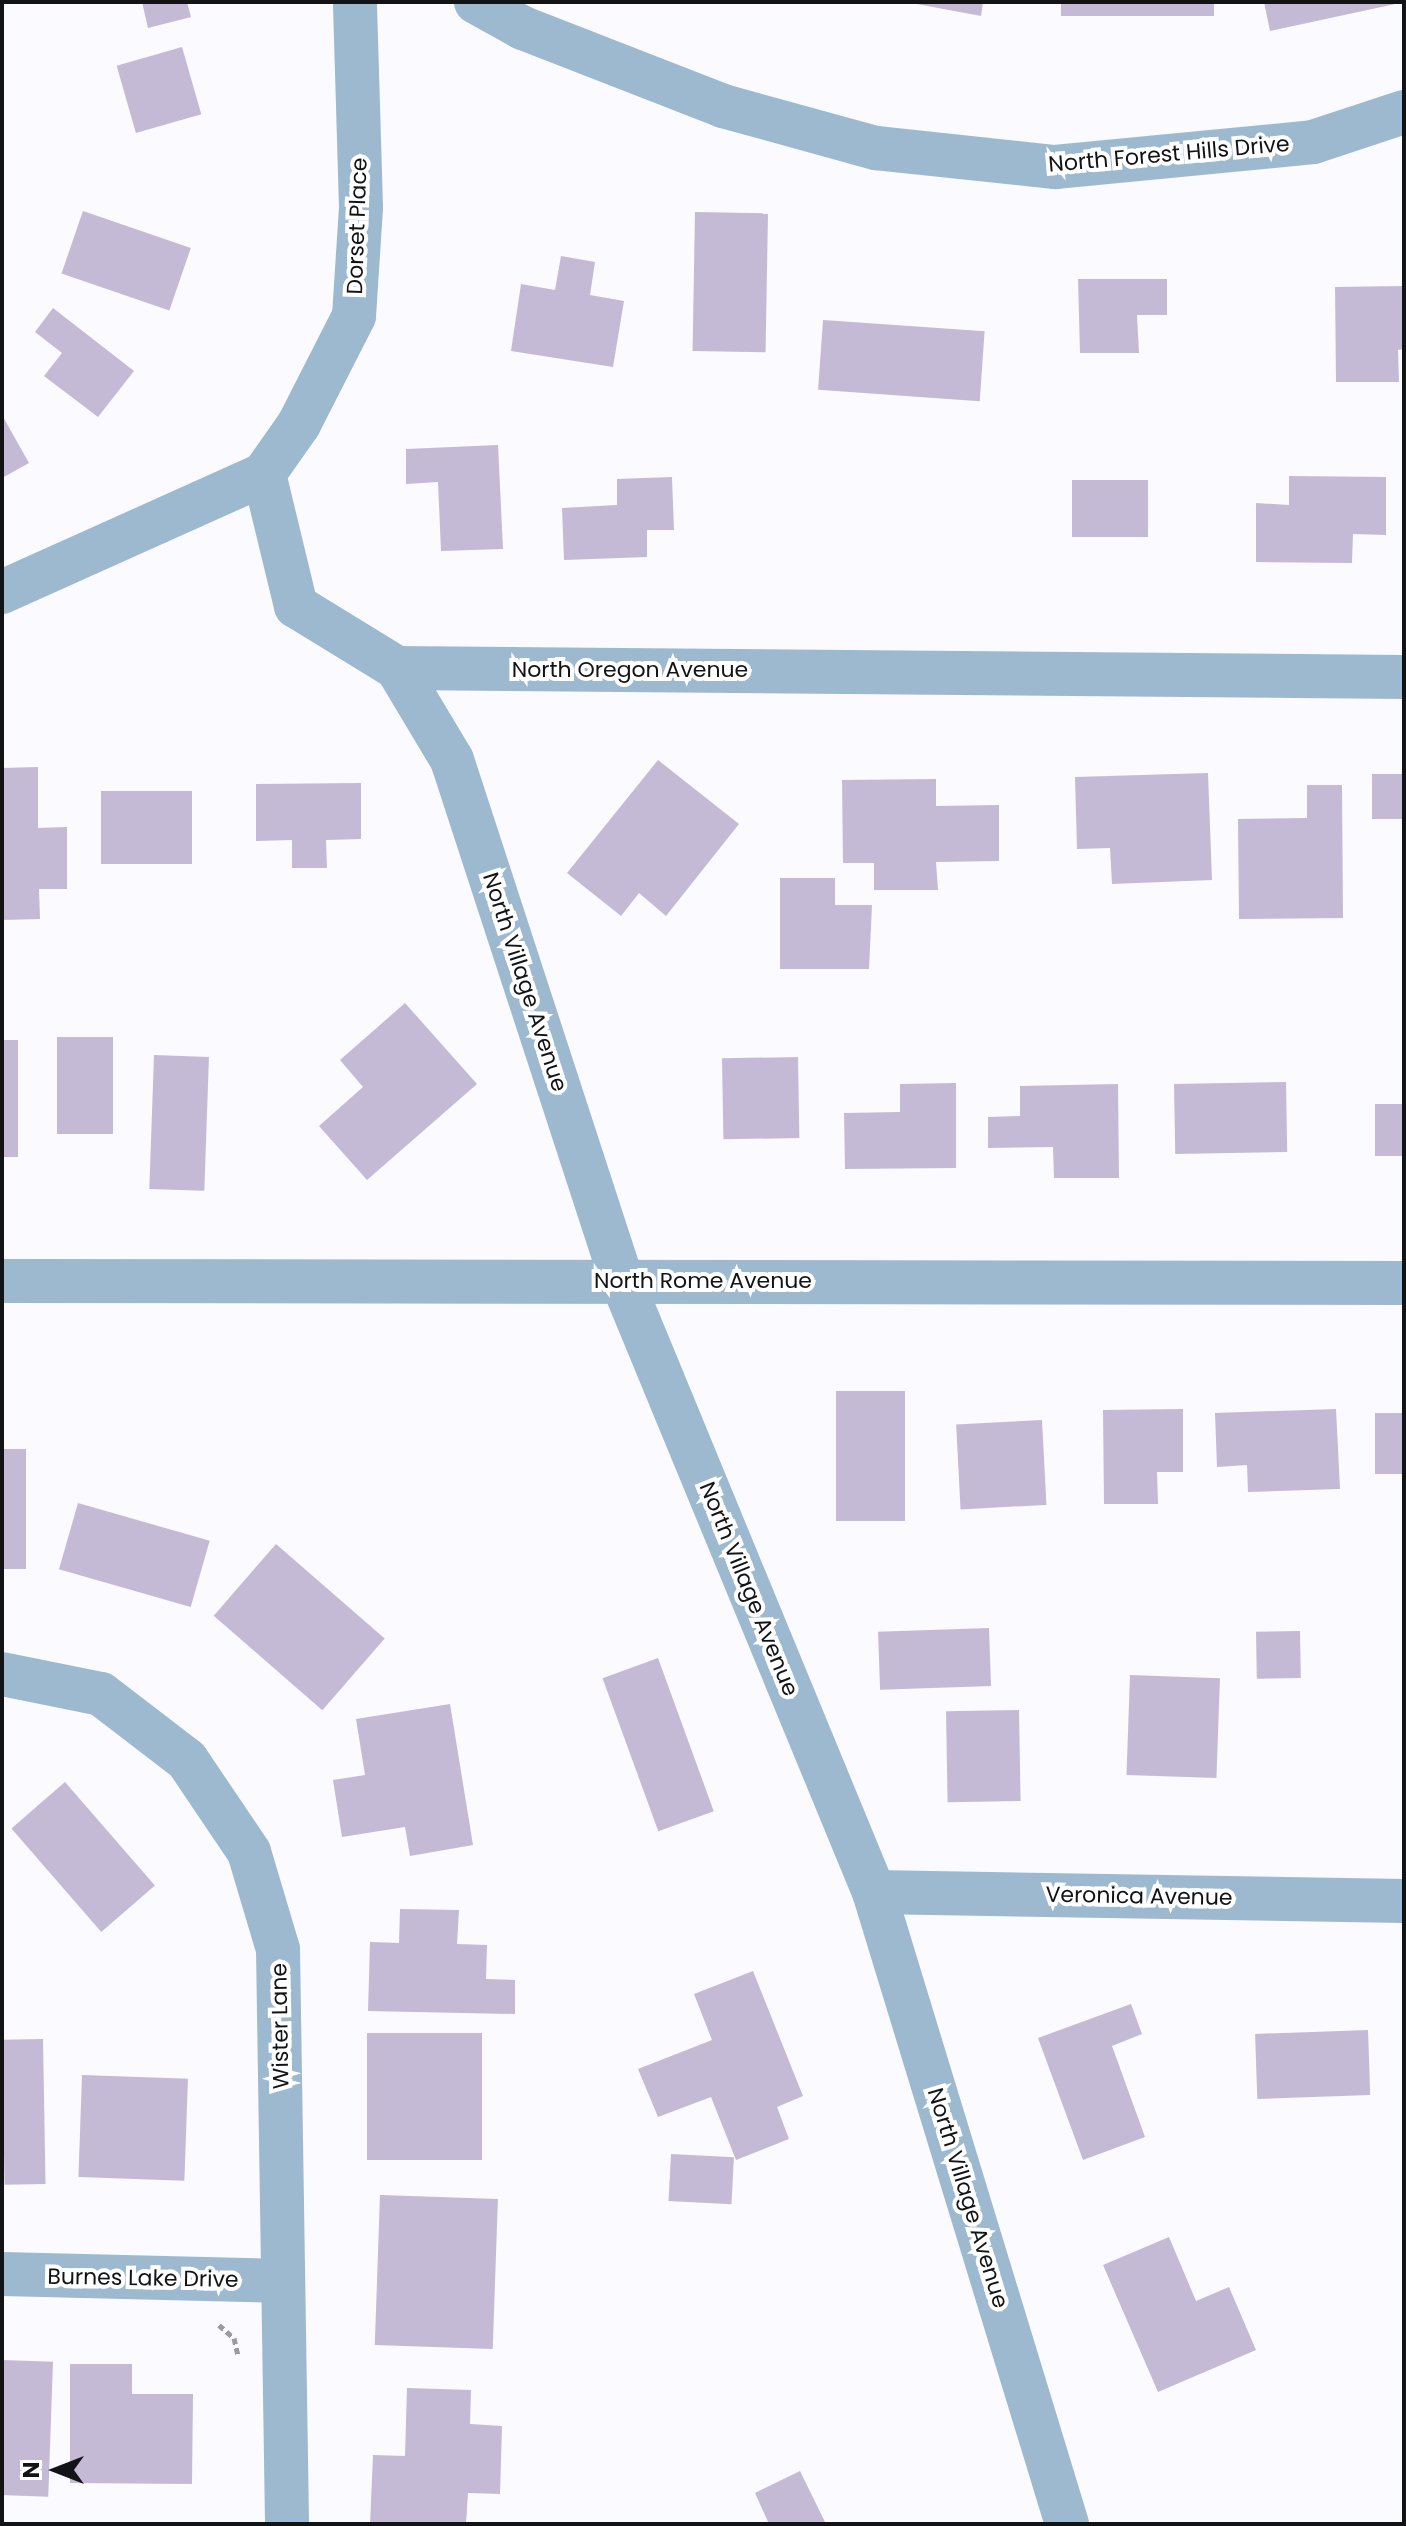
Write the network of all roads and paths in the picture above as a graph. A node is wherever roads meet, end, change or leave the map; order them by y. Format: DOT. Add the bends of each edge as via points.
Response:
graph roads {
  1 [pos="355,2"];
  2 [pos="476,2"];
  3 [pos="1404,112"];
  4 [pos="264,474"];
  5 [pos="2,592"];
  6 [pos="397,668"];
  7 [pos="1404,677"];
  8 [pos="2,1281"];
  9 [pos="622,1281"];
  10 [pos="1404,1283"];
  11 [pos="2,1674"];
  12 [pos="874,1892"];
  13 [pos="1404,1901"];
  14 [pos="2,2274"];
  15 [pos="283,2281"];
  16 [pos="211,2317"];
  17 [pos="241,2367"];
  18 [pos="287,2524"];
  19 [pos="1067,2524"];
  1 -- 4 [label="street, Dorset Place" via="361,207 354,316 299,424"];
  2 -- 3 [label="street, North Forest Hills Drive" via="523,28 723,106 876,148 1055,167 1313,142"];
  4 -- 5 [label="street"];
  4 -- 6 [label="street" via="296,606"];
  6 -- 7 [label="street, North Oregon Avenue"];
  6 -- 9 [label="street, North Village Avenue" via="452,760"];
  8 -- 9 [label="street, North Rome Avenue"];
  9 -- 10 [label="street, North Rome Avenue"];
  9 -- 12 [label="street, North Village Avenue"];
  11 -- 15 [label="street, Wister Lane" via="101,1694 187,1760 249,1852 278,1949"];
  12 -- 13 [label="street, Veronica Avenue"];
  12 -- 19 [label="street, North Village Avenue"];
  14 -- 15 [label="street, Burnes Lake Drive"];
  15 -- 18 [label="street, Wister Lane"];
  16 -- 17 [label="path" via="234,2338"];
}
